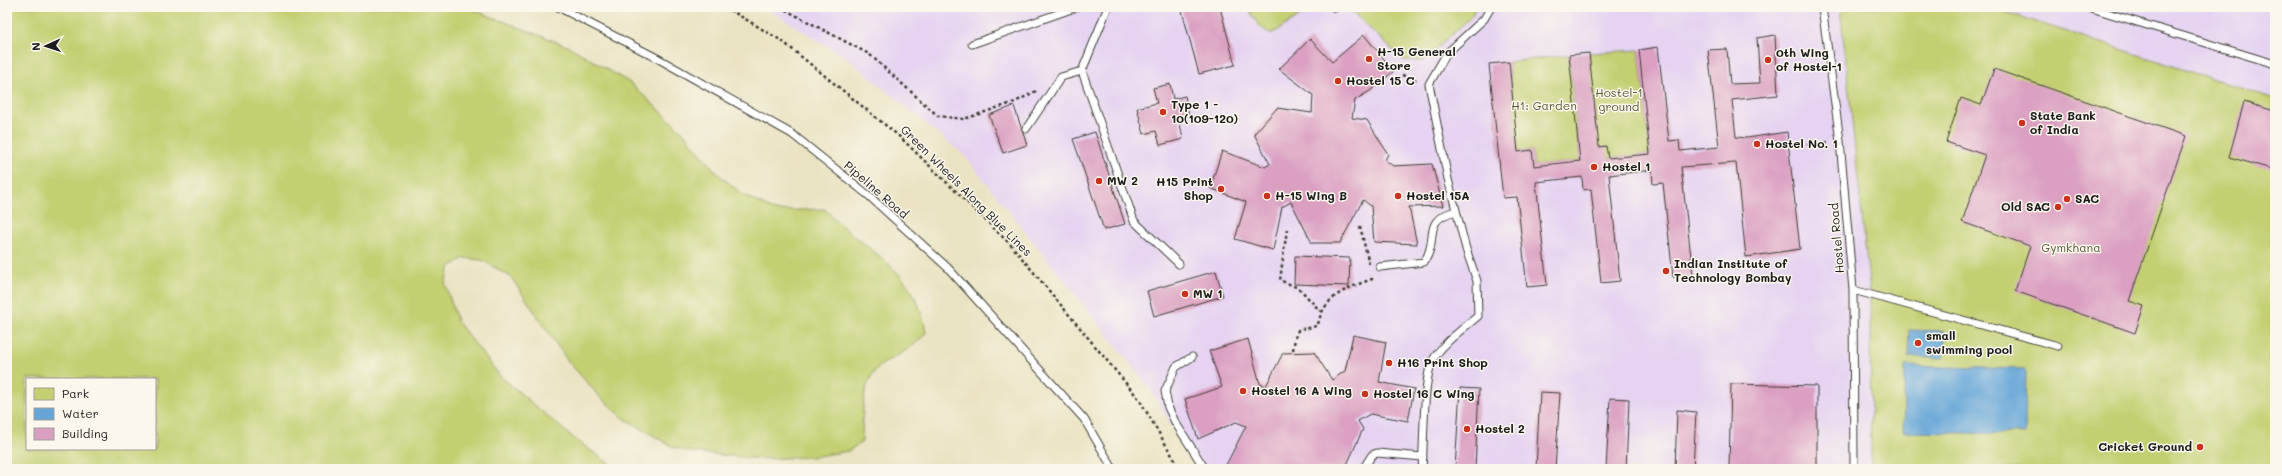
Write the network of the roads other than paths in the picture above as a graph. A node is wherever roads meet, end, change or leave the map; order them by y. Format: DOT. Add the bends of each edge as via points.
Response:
graph roads {
  1 [pos="558,7"];
  2 [pos="1077,7"];
  3 [pos="1108,7"];
  4 [pos="1490,7"];
  5 [pos="1822,7"];
  6 [pos="2088,7"];
  7 [pos="972,44"];
  8 [pos="2275,64"];
  9 [pos="1082,71"];
  10 [pos="1026,129"];
  11 [pos="1456,211"];
  12 [pos="1179,264"];
  13 [pos="1380,267"];
  14 [pos="1853,290"];
  15 [pos="2058,346"];
  16 [pos="1192,357"];
  17 [pos="1423,457"];
  18 [pos="1113,469"];
  19 [pos="1205,469"];
  20 [pos="1363,469"];
  21 [pos="1422,469"];
  22 [pos="1854,469"];
  1 -- 18 [label="lane, Pipeline Road" via="657,58 792,134 868,195 948,268 1084,419"];
  2 -- 7 [label="lane"];
  3 -- 9 [label="lane"];
  4 -- 11 [label="lane" via="1484,18 1447,53 1429,84"];
  5 -- 14 [label="lane, Hostel Road" via="1840,141"];
  6 -- 8 [label="lane"];
  9 -- 10 [label="lane" via="1062,77"];
  9 -- 12 [label="lane" via="1134,221"];
  11 -- 13 [label="lane" via="1443,215 1434,222 1431,252 1424,262"];
  11 -- 17 [label="lane" via="1477,282 1478,316 1446,344 1432,362 1427,386"];
  14 -- 15 [label="lane"];
  14 -- 22 [label="lane, Hostel Road"];
  16 -- 19 [label="lane" via="1176,367 1165,391 1168,407 1175,422"];
  17 -- 20 [label="lane" via="1377,453 1372,455"];
  17 -- 21 [label="lane"];
}
